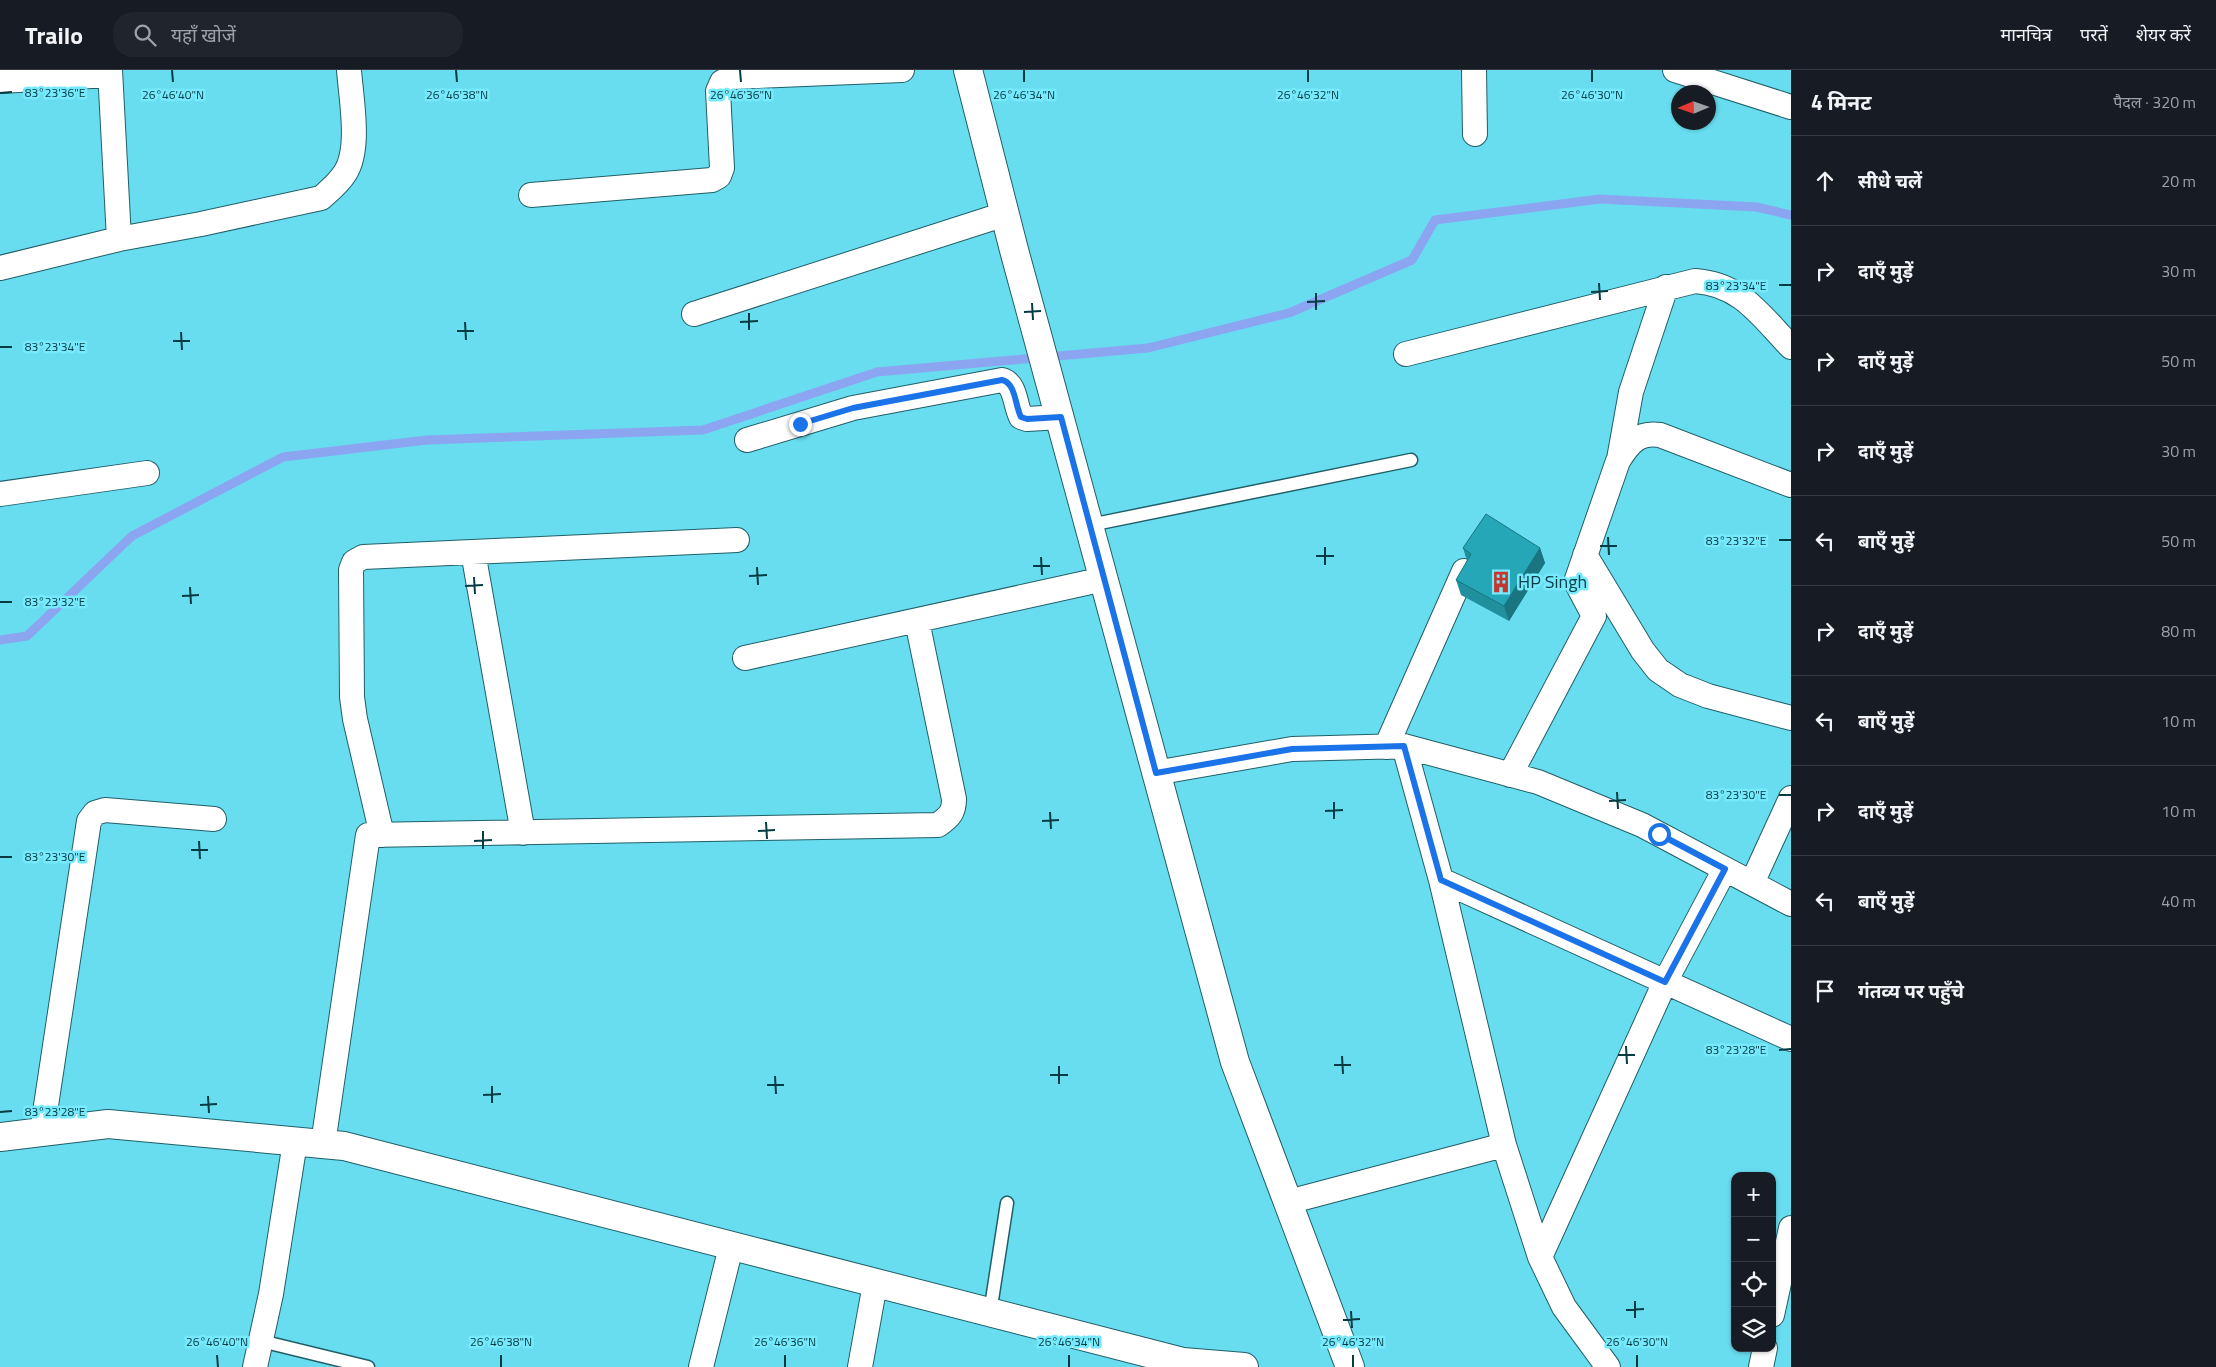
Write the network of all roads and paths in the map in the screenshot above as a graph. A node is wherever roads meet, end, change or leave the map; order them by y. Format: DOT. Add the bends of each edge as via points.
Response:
graph roads {
  1 [pos="349,70"];
  2 [pos="902,70"];
  3 [pos="968,70"];
  4 [pos="1474,70"];
  5 [pos="1675,70"];
  6 [pos="110,72"];
  7 [pos="0,80"];
  8 [pos="1791,107"];
  9 [pos="1474,134"];
  10 [pos="531,195"];
  11 [pos="1005,214"];
  12 [pos="119,239"];
  13 [pos="0,268"];
  14 [pos="1666,287"];
  15 [pos="694,314"];
  16 [pos="1791,347"];
  17 [pos="1406,354"];
  18 [pos="1060,412"];
  19 [pos="747,440"];
  20 [pos="1411,460"];
  21 [pos="1618,460"];
  22 [pos="147,473"];
  23 [pos="1791,485"];
  24 [pos="0,494"];
  25 [pos="1090,525"];
  26 [pos="737,540"];
  27 [pos="473,552"];
  28 [pos="1585,555"];
  29 [pos="1464,571"];
  30 [pos="1104,579"];
  31 [pos="917,621"];
  32 [pos="745,658"];
  33 [pos="1791,718"];
  34 [pos="1395,746"];
  35 [pos="1156,773"];
  36 [pos="1510,775"];
  37 [pos="1791,798"];
  38 [pos="214,819"];
  39 [pos="523,833"];
  40 [pos="382,835"];
  41 [pos="1725,869"];
  42 [pos="1441,880"];
  43 [pos="1752,883"];
  44 [pos="1791,904"];
  45 [pos="1665,982"];
  46 [pos="1791,1039"];
  47 [pos="42,1132"];
  48 [pos="0,1137"];
  49 [pos="295,1142"];
  50 [pos="323,1144"];
  51 [pos="1504,1145"];
  52 [pos="1288,1202"];
  53 [pos="1007,1203"];
  54 [pos="1791,1228"];
  55 [pos="731,1246"];
  56 [pos="1540,1257"];
  57 [pos="875,1284"];
  58 [pos="1774,1307"];
  59 [pos="990,1313"];
  60 [pos="260,1341"];
  61 [pos="1764,1352"];
  62 [pos="255,1367"];
  63 [pos="368,1367"];
  64 [pos="701,1367"];
  65 [pos="860,1367"];
  66 [pos="1244,1367"];
  67 [pos="1350,1367"];
  68 [pos="1608,1367"];
  69 [pos="1761,1367"];
  1 -- 12 [label="street" via="354,147 346,172 321,198"];
  2 -- 10 [label="street" via="732,77 722,82 718,91 722,168 719,176 712,180"];
  3 -- 11 [label="main road"];
  4 -- 9 [label="street"];
  5 -- 8 [label="street"];
  6 -- 7 [label="street"];
  6 -- 12 [label="street"];
  11 -- 15 [label="street"];
  11 -- 18 [label="main road"];
  12 -- 13 [label="street"];
  14 -- 16 [label="street" via="1695,281 1713,282 1728,288 1746,301"];
  14 -- 17 [label="street"];
  14 -- 21 [label="street" via="1631,392"];
  18 -- 19 [label="street" via="1027,419 1021,417 1011,386 1002,380 853,408"];
  18 -- 25 [label="main road"];
  20 -- 25 [label="lane"];
  21 -- 23 [label="street" via="1628,445 1641,435 1650,433"];
  21 -- 28 [label="street"];
  22 -- 24 [label="street"];
  25 -- 30 [label="main road"];
  26 -- 27 [label="street"];
  27 -- 39 [label="street"];
  27 -- 40 [label="street" via="364,557 354,562 351,570 352,697"];
  28 -- 33 [label="street" via="1658,670 1680,685 1708,696"];
  28 -- 36 [label="street" via="1576,582 1594,616"];
  29 -- 34 [label="street"];
  30 -- 31 [label="street"];
  30 -- 35 [label="main road"];
  31 -- 32 [label="street"];
  31 -- 39 [label="street" via="954,799 950,816 938,825"];
  34 -- 35 [label="street" via="1292,749"];
  34 -- 36 [label="street"];
  34 -- 42 [label="street"];
  35 -- 52 [label="main road" via="1234,1062"];
  36 -- 41 [label="street" via="1538,782 1642,825"];
  37 -- 43 [label="street"];
  38 -- 47 [label="street" via="105,810 95,813 89,821"];
  39 -- 40 [label="street"];
  40 -- 50 [label="street" via="368,835"];
  41 -- 43 [label="street"];
  41 -- 45 [label="street"];
  42 -- 45 [label="street"];
  42 -- 51 [label="street"];
  43 -- 44 [label="street"];
  45 -- 46 [label="street"];
  45 -- 56 [label="street"];
  47 -- 48 [label="main road"];
  47 -- 49 [label="main road" via="108,1124"];
  49 -- 50 [label="main road"];
  49 -- 60 [label="street" via="271,1294"];
  50 -- 55 [label="main road" via="353,1148"];
  51 -- 52 [label="street"];
  51 -- 56 [label="street"];
  52 -- 67 [label="main road"];
  53 -- 59 [label="lane"];
  54 -- 58 [label="street"];
  55 -- 57 [label="main road"];
  55 -- 64 [label="street"];
  56 -- 68 [label="street" via="1564,1307"];
  57 -- 59 [label="main road"];
  57 -- 65 [label="street"];
  59 -- 66 [label="main road" via="1183,1362"];
  60 -- 62 [label="street"];
  60 -- 63 [label="lane"];
  61 -- 69 [label="street"];
}
